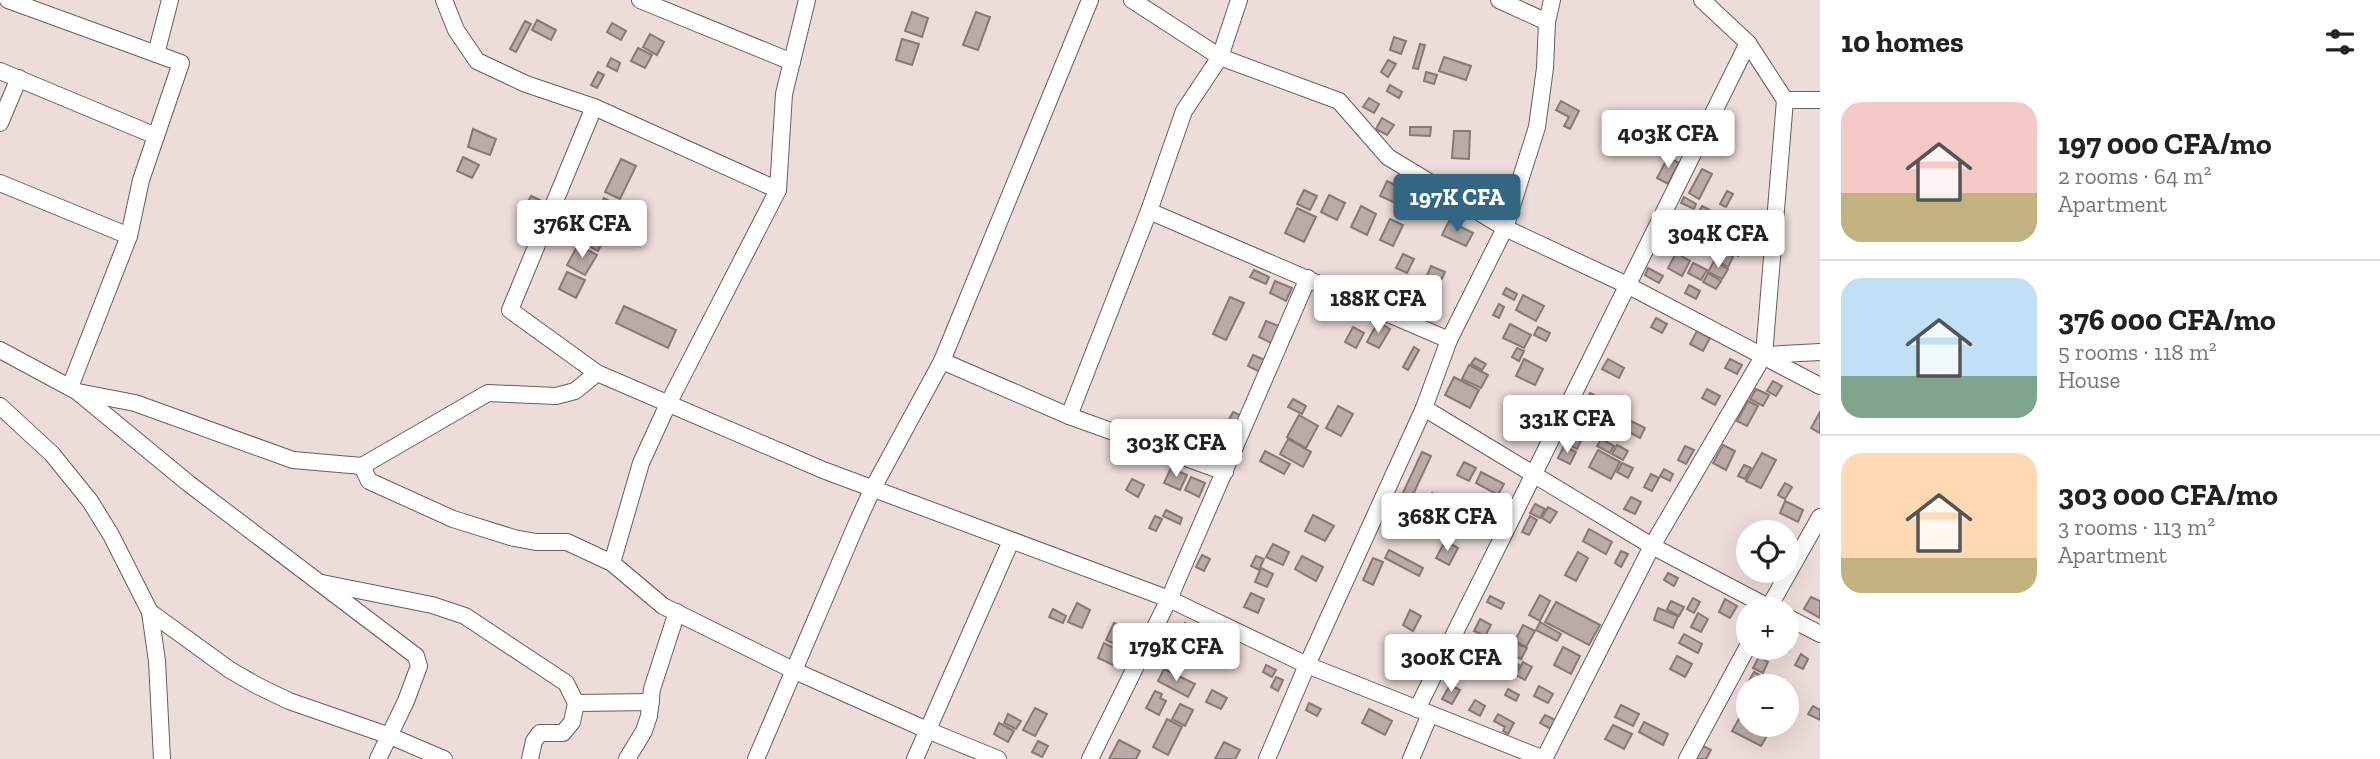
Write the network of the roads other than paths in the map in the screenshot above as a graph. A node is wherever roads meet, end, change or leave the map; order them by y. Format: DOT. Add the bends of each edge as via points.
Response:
graph roads {
  1 [pos="8,0"];
  2 [pos="170,0"];
  3 [pos="444,0"];
  4 [pos="640,0"];
  5 [pos="807,0"];
  6 [pos="1090,0"];
  7 [pos="1132,0"];
  8 [pos="1239,0"];
  9 [pos="1499,0"];
  10 [pos="1552,0"];
  11 [pos="1702,0"];
  12 [pos="1547,22"];
  13 [pos="1748,43"];
  14 [pos="156,54"];
  15 [pos="1220,57"];
  16 [pos="792,62"];
  17 [pos="0,71"];
  18 [pos="19,78"];
  19 [pos="1785,100"];
  20 [pos="1820,100"];
  21 [pos="594,107"];
  22 [pos="0,123"];
  23 [pos="156,136"];
  24 [pos="0,183"];
  25 [pos="778,190"];
  26 [pos="1149,211"];
  27 [pos="1505,228"];
  28 [pos="129,236"];
  29 [pos="1308,278"];
  30 [pos="1627,285"];
  31 [pos="1449,340"];
  32 [pos="0,351"];
  33 [pos="1820,352"];
  34 [pos="1764,355"];
  35 [pos="942,361"];
  36 [pos="597,373"];
  37 [pos="1820,386"];
  38 [pos="74,389"];
  39 [pos="668,404"];
  40 [pos="0,406"];
  41 [pos="1424,408"];
  42 [pos="1069,416"];
  43 [pos="362,466"];
  44 [pos="1225,472"];
  45 [pos="1535,475"];
  46 [pos="873,488"];
  47 [pos="1820,517"];
  48 [pos="1011,541"];
  49 [pos="1652,547"];
  50 [pos="612,563"];
  51 [pos="316,582"];
  52 [pos="1747,597"];
  53 [pos="1777,597"];
  54 [pos="1169,598"];
  55 [pos="150,612"];
  56 [pos="677,612"];
  57 [pos="1799,623"];
  58 [pos="1820,634"];
  59 [pos="1740,660"];
  60 [pos="1307,666"];
  61 [pos="794,671"];
  62 [pos="651,702"];
  63 [pos="576,703"];
  64 [pos="1423,711"];
  65 [pos="927,730"];
  66 [pos="390,736"];
  67 [pos="162,759"];
  68 [pos="378,759"];
  69 [pos="444,759"];
  70 [pos="530,759"];
  71 [pos="627,759"];
  72 [pos="756,759"];
  73 [pos="915,759"];
  74 [pos="998,759"];
  75 [pos="1090,759"];
  76 [pos="1267,759"];
  77 [pos="1411,759"];
  78 [pos="1544,759"];
  79 [pos="1687,759"];
  1 -- 14 [label="street"];
  2 -- 14 [label="street"];
  3 -- 21 [label="street" via="456,30 477,61"];
  4 -- 16 [label="street"];
  5 -- 16 [label="street"];
  6 -- 35 [label="street"];
  7 -- 15 [label="street"];
  8 -- 15 [label="street"];
  9 -- 12 [label="street"];
  10 -- 12 [label="street"];
  11 -- 13 [label="street"];
  12 -- 27 [label="street" via="1537,127"];
  13 -- 19 [label="street"];
  13 -- 30 [label="street"];
  14 -- 23 [label="street" via="181,63"];
  15 -- 26 [label="street" via="1184,111"];
  15 -- 27 [label="street" via="1339,100 1388,157"];
  16 -- 25 [label="street" via="784,93"];
  17 -- 18 [label="street"];
  18 -- 22 [label="street"];
  18 -- 23 [label="street"];
  19 -- 20 [label="street"];
  19 -- 34 [label="street"];
  21 -- 25 [label="street"];
  21 -- 36 [label="street" via="510,310"];
  23 -- 28 [label="street"];
  24 -- 28 [label="street"];
  25 -- 39 [label="street"];
  26 -- 29 [label="street"];
  26 -- 42 [label="street"];
  27 -- 30 [label="street"];
  27 -- 31 [label="street"];
  28 -- 38 [label="street"];
  29 -- 31 [label="street"];
  29 -- 44 [label="street"];
  30 -- 34 [label="street"];
  30 -- 45 [label="street"];
  31 -- 41 [label="street"];
  32 -- 38 [label="street"];
  33 -- 34 [label="street"];
  34 -- 37 [label="street"];
  34 -- 49 [label="street"];
  35 -- 42 [label="street"];
  35 -- 46 [label="street"];
  36 -- 39 [label="street"];
  36 -- 43 [label="street" via="575,391 556,396 488,393"];
  38 -- 43 [label="street" via="135,403 293,460"];
  38 -- 51 [label="street"];
  39 -- 46 [label="street"];
  39 -- 50 [label="street" via="641,463"];
  40 -- 55 [label="street" via="52,454 90,501"];
  41 -- 45 [label="street"];
  41 -- 60 [label="street"];
  42 -- 44 [label="street"];
  43 -- 50 [label="street" via="369,481 453,520 514,538 567,542"];
  44 -- 54 [label="street"];
  45 -- 49 [label="street"];
  45 -- 64 [label="street"];
  46 -- 48 [label="street"];
  46 -- 61 [label="street"];
  47 -- 53 [label="street"];
  48 -- 54 [label="street"];
  48 -- 65 [label="street"];
  49 -- 52 [label="street"];
  49 -- 78 [label="street"];
  50 -- 56 [label="street" via="663,606"];
  51 -- 63 [label="street" via="432,605 465,617 566,683"];
  51 -- 66 [label="street" via="419,661"];
  54 -- 60 [label="street"];
  54 -- 75 [label="street"];
  55 -- 66 [label="street" via="256,685"];
  55 -- 67 [label="street"];
  56 -- 61 [label="street"];
  56 -- 62 [label="street"];
  57 -- 58 [label="street"];
  59 -- 79 [label="street"];
  60 -- 64 [label="street"];
  60 -- 76 [label="street"];
  61 -- 65 [label="street"];
  61 -- 72 [label="street"];
  62 -- 63 [label="street"];
  62 -- 71 [label="street" via="644,731"];
  63 -- 70 [label="street" via="572,722 563,733 540,733"];
  64 -- 77 [label="street"];
  64 -- 78 [label="street"];
  65 -- 73 [label="street"];
  65 -- 74 [label="street"];
  66 -- 68 [label="street"];
  66 -- 69 [label="street"];
}
